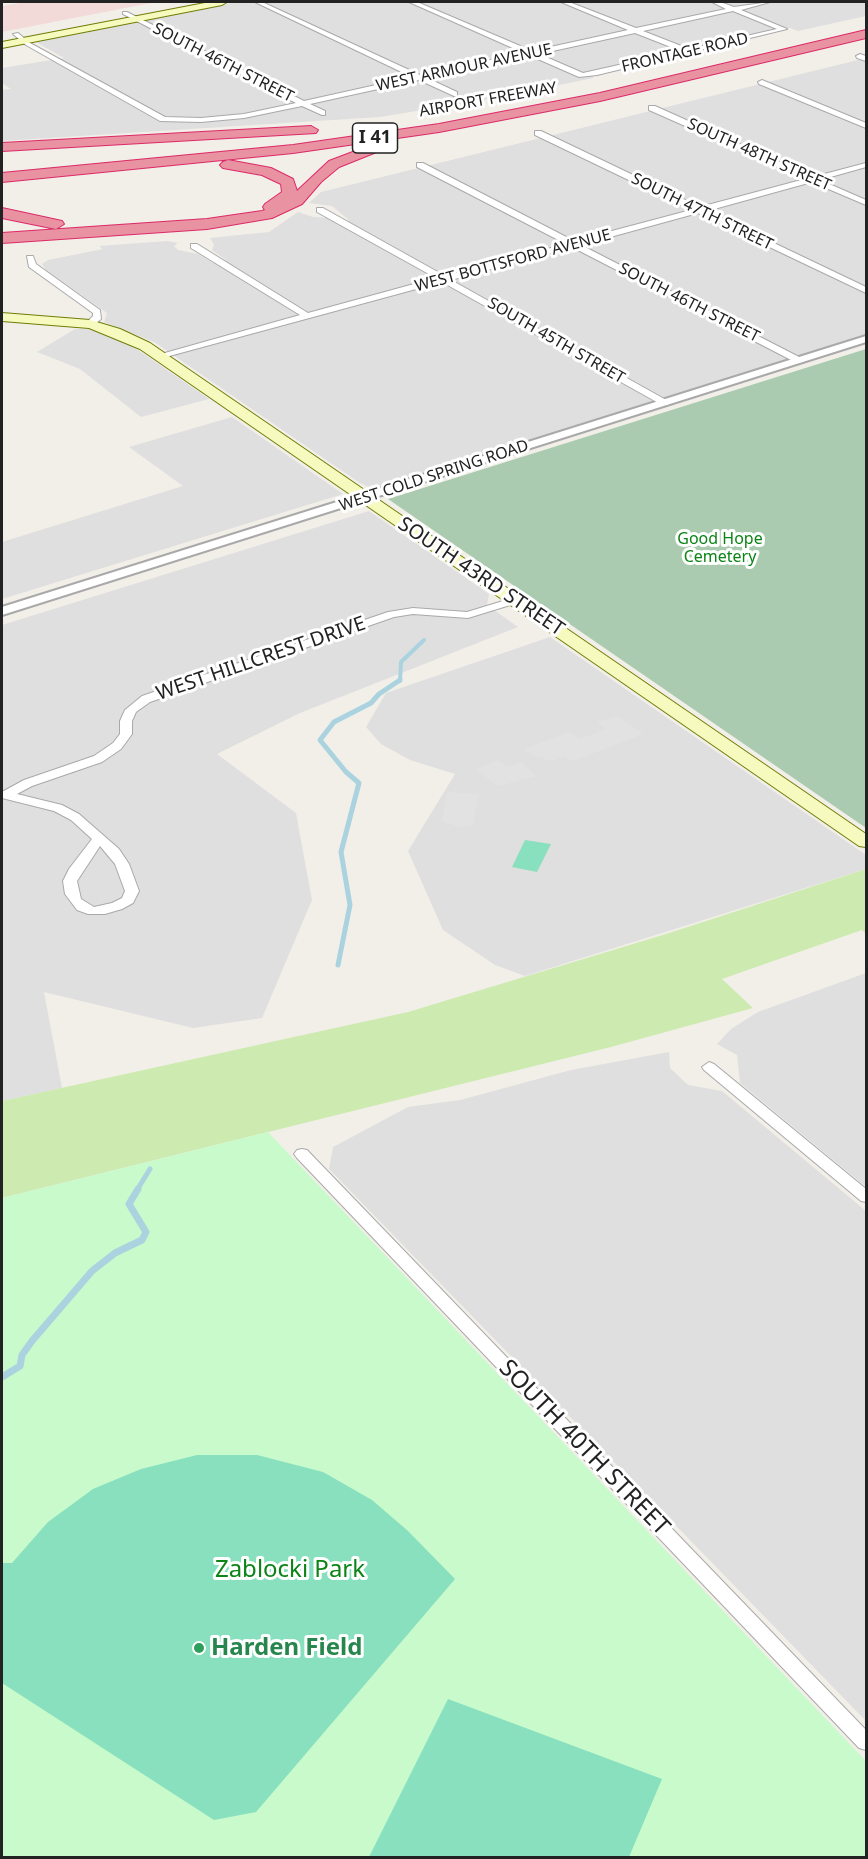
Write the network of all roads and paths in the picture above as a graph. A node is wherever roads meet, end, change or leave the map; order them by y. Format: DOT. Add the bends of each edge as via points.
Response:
graph roads {
  1 [pos="182,2"];
  2 [pos="222,2"];
  3 [pos="258,2"];
  4 [pos="411,2"];
  5 [pos="564,2"];
  6 [pos="714,2"];
  7 [pos="767,2"];
  8 [pos="733,9"];
  9 [pos="125,13"];
  10 [pos="135,18"];
  11 [pos="867,24"];
  12 [pos="634,30"];
  13 [pos="867,33"];
  14 [pos="2,37"];
  15 [pos="20,37"];
  16 [pos="2,45"];
  17 [pos="689,52"];
  18 [pos="529,54"];
  19 [pos="735,65"];
  20 [pos="419,77"];
  21 [pos="762,82"];
  22 [pos="453,94"];
  23 [pos="552,97"];
  24 [pos="303,104"];
  25 [pos="652,108"];
  26 [pos="321,113"];
  27 [pos="867,126"];
  28 [pos="538,133"];
  29 [pos="2,147"];
  30 [pos="420,165"];
  31 [pos="867,165"];
  32 [pos="4,175"];
  33 [pos="814,179"];
  34 [pos="867,203"];
  35 [pos="320,210"];
  36 [pos="698,211"];
  37 [pos="2,213"];
  38 [pos="113,231"];
  39 [pos="2,238"];
  40 [pos="575,244"];
  41 [pos="195,246"];
  42 [pos="2,251"];
  43 [pos="30,258"];
  44 [pos="446,279"];
  45 [pos="867,290"];
  46 [pos="307,316"];
  47 [pos="2,317"];
  48 [pos="90,324"];
  49 [pos="867,339"];
  50 [pos="159,356"];
  51 [pos="798,360"];
  52 [pos="665,403"];
  53 [pos="365,498"];
  54 [pos="516,600"];
  55 [pos="2,611"];
  56 [pos="4,795"];
  57 [pos="99,838"];
  58 [pos="867,842"];
  59 [pos="709,1067"];
  60 [pos="302,1154"];
  61 [pos="867,1197"];
  62 [pos="867,1743"];
  1 -- 9 [label="main road"];
  2 -- 10 [label="main road"];
  3 -- 20 [label="street"];
  4 -- 18 [label="street"];
  5 -- 12 [label="street"];
  6 -- 8 [label="street"];
  7 -- 8 [label="street, WEST ARMOUR AVENUE"];
  8 -- 12 [label="street, WEST ARMOUR AVENUE"];
  8 -- 17 [label="street, FRONTAGE ROAD" via="784,29"];
  9 -- 10 [label="street, SOUTH 46TH STREET"];
  9 -- 15 [label="main road"];
  10 -- 15 [label="main road"];
  10 -- 24 [label="street, SOUTH 46TH STREET"];
  11 -- 23 [label="highway, AIRPORT FREEWAY / I 41"];
  12 -- 17 [label="street"];
  12 -- 18 [label="street, WEST ARMOUR AVENUE"];
  13 -- 19 [label="highway, AIRPORT FREEWAY / I 41"];
  14 -- 15 [label="main road"];
  15 -- 16 [label="main road"];
  15 -- 24 [label="street, WEST ARMOUR AVENUE" via="159,117 233,118"];
  17 -- 18 [label="street, FRONTAGE ROAD" via="585,75"];
  18 -- 20 [label="street, WEST ARMOUR AVENUE"];
  19 -- 32 [label="highway, AIRPORT FREEWAY / I 41" via="567,104 440,128 281,150"];
  19 -- 38 [label="highway" via="732,70 615,99 358,153 325,171 297,201 266,215 219,223"];
  20 -- 22 [label="street"];
  20 -- 24 [label="street, WEST ARMOUR AVENUE"];
  21 -- 27 [label="street"];
  23 -- 29 [label="highway" via="337,128"];
  23 -- 32 [label="highway, AIRPORT FREEWAY / I 41" via="346,132"];
  24 -- 26 [label="street, SOUTH 46TH STREET"];
  25 -- 33 [label="street, SOUTH 48TH STREET"];
  28 -- 36 [label="street, SOUTH 47TH STREET"];
  30 -- 40 [label="street, SOUTH 46TH STREET"];
  31 -- 33 [label="street, WEST BOTTSFORD AVENUE"];
  32 -- 37 [label="highway" via="222,164 273,173 288,182 291,189 287,197 269,207 207,219 73,225"];
  33 -- 34 [label="street, SOUTH 48TH STREET"];
  33 -- 36 [label="street, WEST BOTTSFORD AVENUE"];
  35 -- 44 [label="street, SOUTH 45TH STREET"];
  36 -- 40 [label="street, WEST BOTTSFORD AVENUE"];
  36 -- 45 [label="street, SOUTH 47TH STREET"];
  38 -- 39 [label="highway"];
  38 -- 42 [label="highway" via="38,240"];
  40 -- 44 [label="street, WEST BOTTSFORD AVENUE"];
  40 -- 51 [label="street, SOUTH 46TH STREET"];
  41 -- 46 [label="street"];
  43 -- 48 [label="street" via="32,266 97,312 98,317"];
  44 -- 46 [label="street, WEST BOTTSFORD AVENUE"];
  44 -- 52 [label="street, SOUTH 45TH STREET"];
  46 -- 50 [label="street, WEST BOTTSFORD AVENUE"];
  47 -- 48 [label="main road, SOUTH 43RD STREET"];
  48 -- 50 [label="main road, SOUTH 43RD STREET" via="136,341"];
  49 -- 51 [label="street, WEST COLD SPRING ROAD"];
  50 -- 53 [label="main road, SOUTH 43RD STREET"];
  51 -- 52 [label="street, WEST COLD SPRING ROAD"];
  52 -- 53 [label="street, WEST COLD SPRING ROAD"];
  53 -- 54 [label="main road, SOUTH 43RD STREET"];
  53 -- 55 [label="street, WEST COLD SPRING ROAD"];
  54 -- 56 [label="street, WEST HILLCREST DRIVE" via="468,615 413,611 392,614 146,699 131,711 126,734 117,746 98,759"];
  54 -- 58 [label="main road, SOUTH 43RD STREET"];
  56 -- 57 [label="street" via="58,808"];
  57 -- 57 [label="street" via="122,864 132,891 128,900 117,906 93,910 76,901 70,881"];
  59 -- 61 [label="street"];
  60 -- 62 [label="street, SOUTH 40TH STREET"];
}
